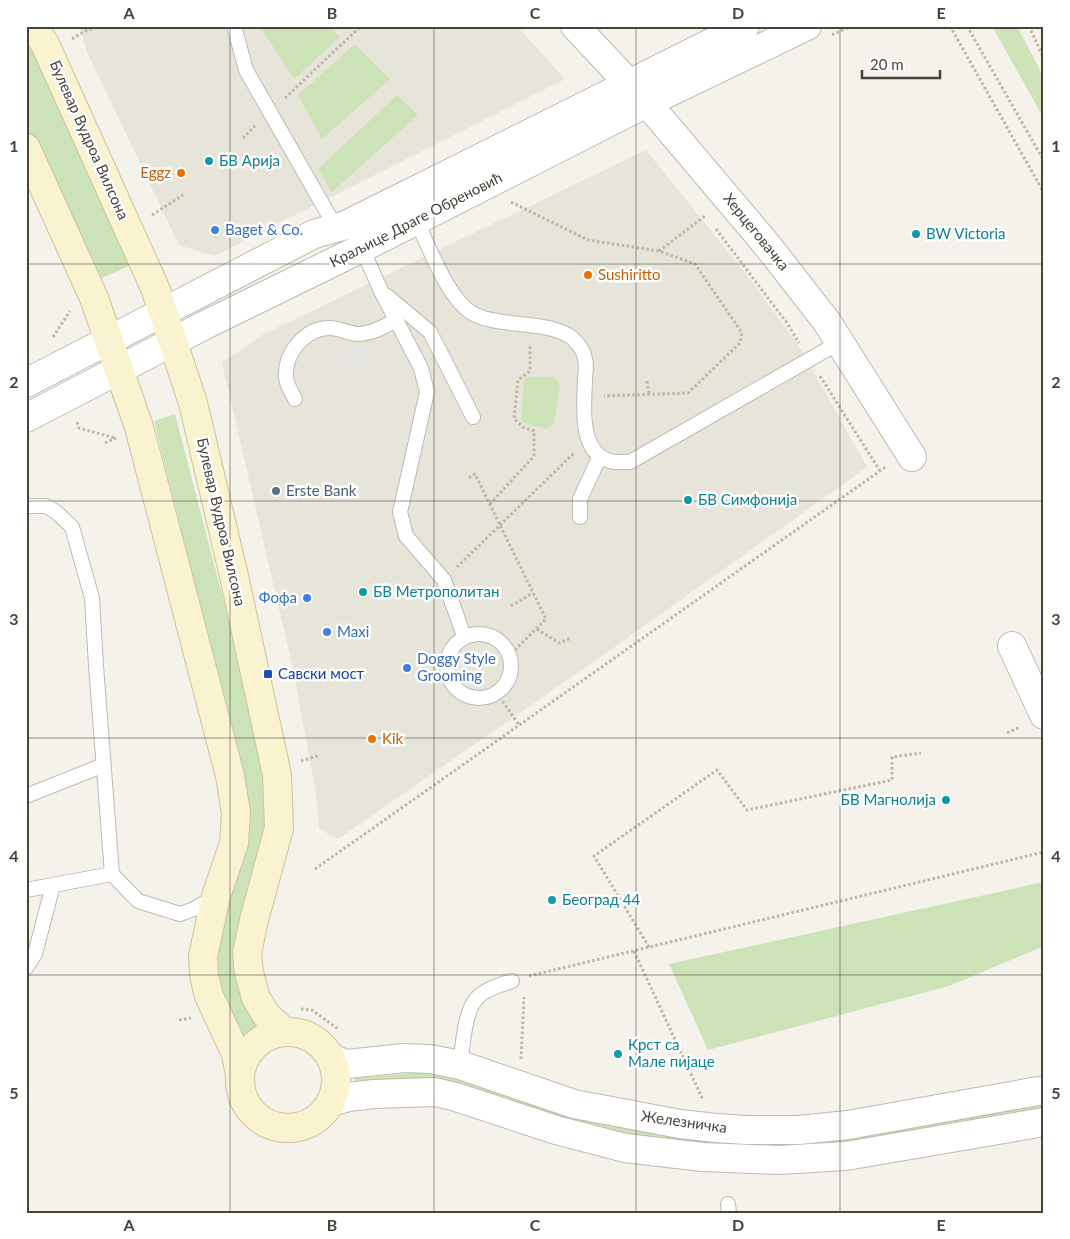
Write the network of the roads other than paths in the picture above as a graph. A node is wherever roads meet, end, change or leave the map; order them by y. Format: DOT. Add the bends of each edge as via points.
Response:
graph roads {
  1 [pos="33,26"];
  2 [pos="234,26"];
  3 [pos="576,26"];
  4 [pos="745,26"];
  5 [pos="807,26"];
  6 [pos="638,94"];
  7 [pos="26,148"];
  8 [pos="416,220"];
  9 [pos="336,228"];
  10 [pos="362,248"];
  11 [pos="381,292"];
  12 [pos="164,312"];
  13 [pos="396,320"];
  14 [pos="109,340"];
  15 [pos="174,342"];
  16 [pos="840,342"];
  17 [pos="120,369"];
  18 [pos="26,383"];
  19 [pos="295,399"];
  20 [pos="26,418"];
  21 [pos="473,418"];
  22 [pos="600,456"];
  23 [pos="902,460"];
  24 [pos="26,506"];
  25 [pos="580,517"];
  26 [pos="464,636"];
  27 [pos="1012,646"];
  28 [pos="1044,714"];
  29 [pos="104,765"];
  30 [pos="26,796"];
  31 [pos="112,874"];
  32 [pos="53,885"];
  33 [pos="26,890"];
  34 [pos="216,896"];
  35 [pos="26,968"];
  36 [pos="518,979"];
  37 [pos="285,1032"];
  38 [pos="330,1056"];
  39 [pos="460,1065"];
  40 [pos="240,1076"];
  41 [pos="1044,1090"];
  42 [pos="331,1102"];
  43 [pos="1044,1122"];
  1 -- 12 [label="main road, Булевар Вудроа Вилсона" via="45,44"];
  2 -- 9 [label="lane" via="246,70"];
  3 -- 6 [label="street, Херцеговачка"];
  4 -- 6 [label="street, Краљице Драге Обреновић"];
  5 -- 6 [label="street, Краљице Драге Обреновић"];
  6 -- 8 [label="street, Краљице Драге Обреновић"];
  6 -- 9 [label="street, Краљице Драге Обреновић"];
  6 -- 16 [label="street, Херцеговачка" via="768,245"];
  7 -- 14 [label="main road" via="94,298"];
  8 -- 10 [label="street, Краљице Драге Обреновић"];
  8 -- 22 [label="lane" via="450,289 471,313 485,320 556,329 576,340 586,360 584,425 588,440"];
  9 -- 12 [label="street, Краљице Драге Обреновић" via="314,234"];
  10 -- 11 [label="lane"];
  10 -- 15 [label="street, Краљице Драге Обреновић"];
  11 -- 13 [label="lane"];
  11 -- 21 [label="lane" via="430,332"];
  12 -- 14 [label="street, Краљице Драге Обреновић"];
  12 -- 15 [label="main road, Булевар Вудроа Вилсона"];
  13 -- 19 [label="lane" via="373,332 358,334 331,328 319,329 308,335 298,344 286,367 286,380"];
  13 -- 26 [label="lane" via="421,368 427,392 400,512 406,536 444,580"];
  14 -- 17 [label="main road"];
  14 -- 18 [label="street, Краљице Драге Обреновић"];
  15 -- 17 [label="street, Краљице Драге Обреновић"];
  15 -- 37 [label="main road, Булевар Вудроа Вилсона" via="193,403 277,775 279,828 247,953 256,998 267,1016"];
  16 -- 22 [label="lane" via="630,462 613,462"];
  16 -- 23 [label="street, Херцеговачка"];
  17 -- 20 [label="street, Краљице Драге Обреновић"];
  17 -- 34 [label="main road" via="139,427 230,776 236,813 234,843"];
  22 -- 25 [label="lane" via="580,500"];
  24 -- 29 [label="lane" via="46,506 72,527 92,598"];
  26 -- 26 [label="lane" via="451,648 448,656 446,665 450,682 462,694 480,699 496,694 510,677 510,655 500,640 482,633"];
  27 -- 28 [label="street"];
  29 -- 30 [label="lane"];
  29 -- 31 [label="lane"];
  31 -- 32 [label="lane"];
  31 -- 34 [label="lane" via="138,901 180,914"];
  32 -- 33 [label="lane"];
  32 -- 35 [label="lane" via="34,954"];
  34 -- 40 [label="main road" via="203,956 204,975 209,996 236,1054"];
  36 -- 39 [label="lane" via="477,997 467,1019"];
  37 -- 38 [label="main road" via="308,1036"];
  37 -- 40 [label="main road" via="256,1044 246,1056"];
  38 -- 39 [label="street, Железничка" via="347,1064 404,1058"];
  38 -- 42 [label="main road" via="336,1084"];
  39 -- 41 [label="street, Железничка" via="574,1104 716,1128 799,1130 848,1125"];
  40 -- 42 [label="main road" via="245,1101 251,1111 269,1124 290,1128 307,1125 323,1114"];
  42 -- 43 [label="street, Железничка" via="374,1094 435,1092 625,1148 702,1157 779,1160 846,1156"];
}
